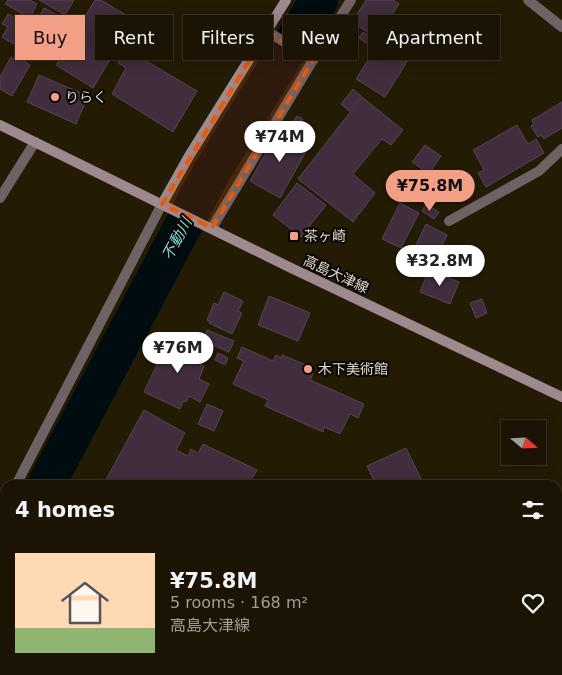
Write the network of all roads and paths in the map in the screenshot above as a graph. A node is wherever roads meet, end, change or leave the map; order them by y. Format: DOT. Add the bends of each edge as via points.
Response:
graph roads {
  1 [pos="286,0"];
  2 [pos="351,0"];
  3 [pos="528,0"];
  4 [pos="340,15"];
  5 [pos="562,27"];
  6 [pos="273,29"];
  7 [pos="254,60"];
  8 [pos="309,60"];
  9 [pos="0,125"];
  10 [pos="35,142"];
  11 [pos="562,149"];
  12 [pos="0,198"];
  13 [pos="162,204"];
  14 [pos="449,222"];
  15 [pos="209,227"];
  16 [pos="562,397"];
  17 [pos="19,480"];
  1 -- 6 [label="main road"];
  2 -- 4 [label="street"];
  3 -- 5 [label="street"];
  7 -- 13 [label="main road" via="189,156"];
  8 -- 15 [label="street"];
  9 -- 10 [label="main road"];
  10 -- 12 [label="street"];
  10 -- 13 [label="main road"];
  11 -- 14 [label="street" via="539,171"];
  13 -- 15 [label="main road, 高島大津線"];
  13 -- 17 [label="street"];
  15 -- 16 [label="main road, 高島大津線"];
}
